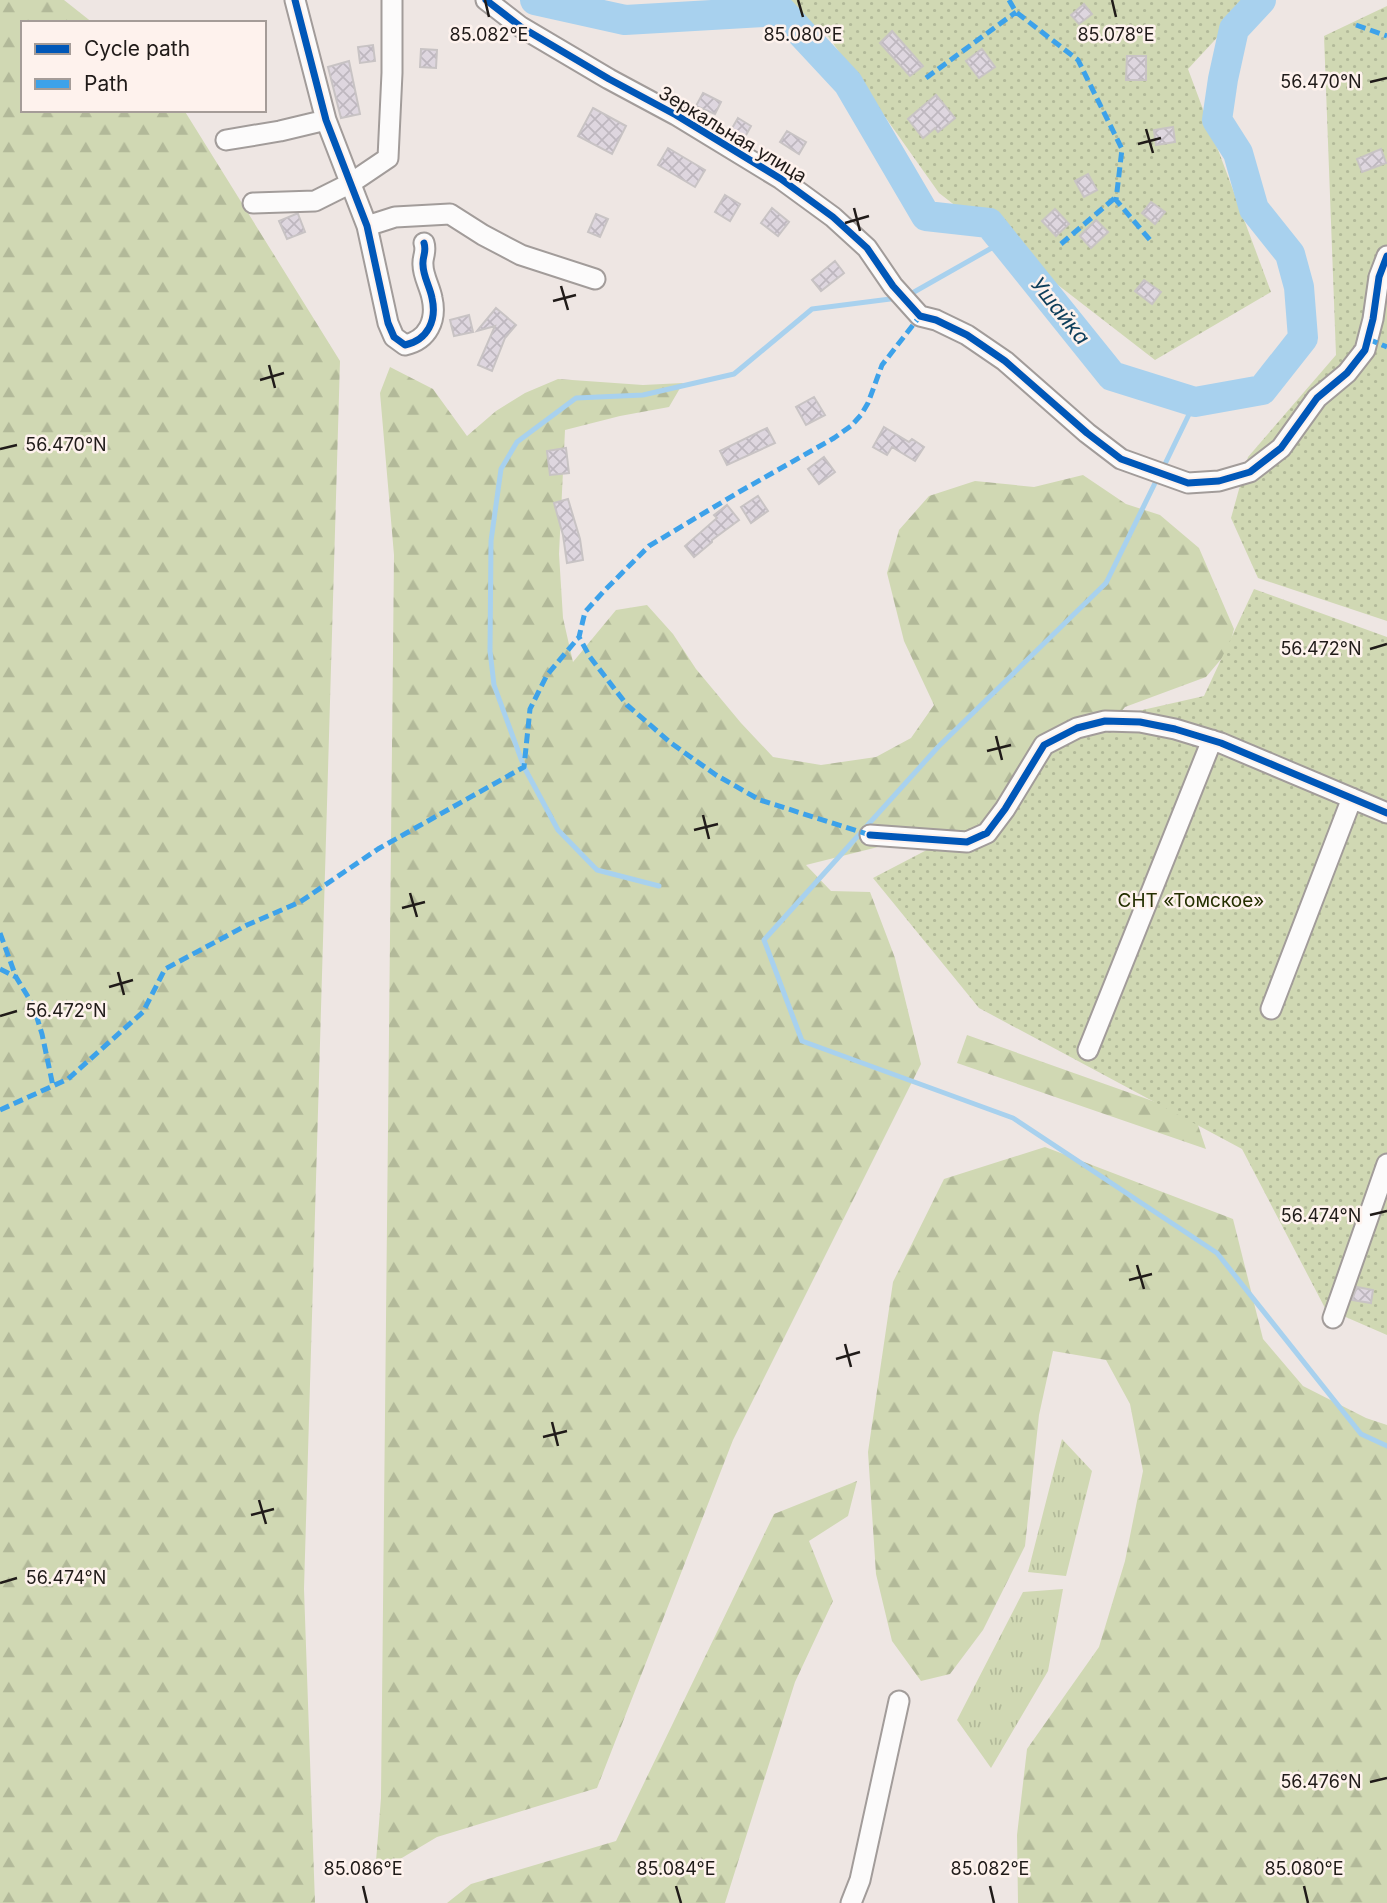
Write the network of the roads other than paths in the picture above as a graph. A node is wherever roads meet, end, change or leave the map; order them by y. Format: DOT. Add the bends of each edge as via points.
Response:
graph roads {
  1 [pos="295,0"];
  2 [pos="392,0"];
  3 [pos="486,0"];
  4 [pos="326,120"];
  5 [pos="226,140"];
  6 [pos="351,183"];
  7 [pos="253,203"];
  8 [pos="367,226"];
  9 [pos="424,243"];
  10 [pos="1387,256"];
  11 [pos="595,279"];
  12 [pos="1212,740"];
  13 [pos="1352,798"];
  14 [pos="1387,813"];
  15 [pos="870,835"];
  16 [pos="1271,1009"];
  17 [pos="1088,1050"];
  18 [pos="1387,1164"];
  19 [pos="1333,1318"];
  20 [pos="899,1702"];
  21 [pos="851,1903"];
  1 -- 4 [label="street"];
  2 -- 6 [label="street" via="388,158"];
  3 -- 10 [label="street, Зеркальная улица" via="521,27 781,179 867,248 920,316 967,335 1005,361 1121,459 1188,482 1219,481 1250,472 1281,448 1317,398 1347,373 1365,350"];
  4 -- 5 [label="street"];
  4 -- 6 [label="street"];
  6 -- 7 [label="street" via="315,201"];
  6 -- 8 [label="street"];
  8 -- 9 [label="street" via="388,323 394,337 405,345 428,333 431,321 433,300 422,264"];
  8 -- 11 [label="street" via="395,217 450,214 521,255"];
  12 -- 13 [label="street"];
  12 -- 15 [label="street" via="1140,722 1105,721 1077,728 1044,745 987,833 967,842"];
  12 -- 17 [label="street"];
  13 -- 14 [label="street"];
  13 -- 16 [label="street"];
  18 -- 19 [label="street"];
  20 -- 21 [label="street"];
}
